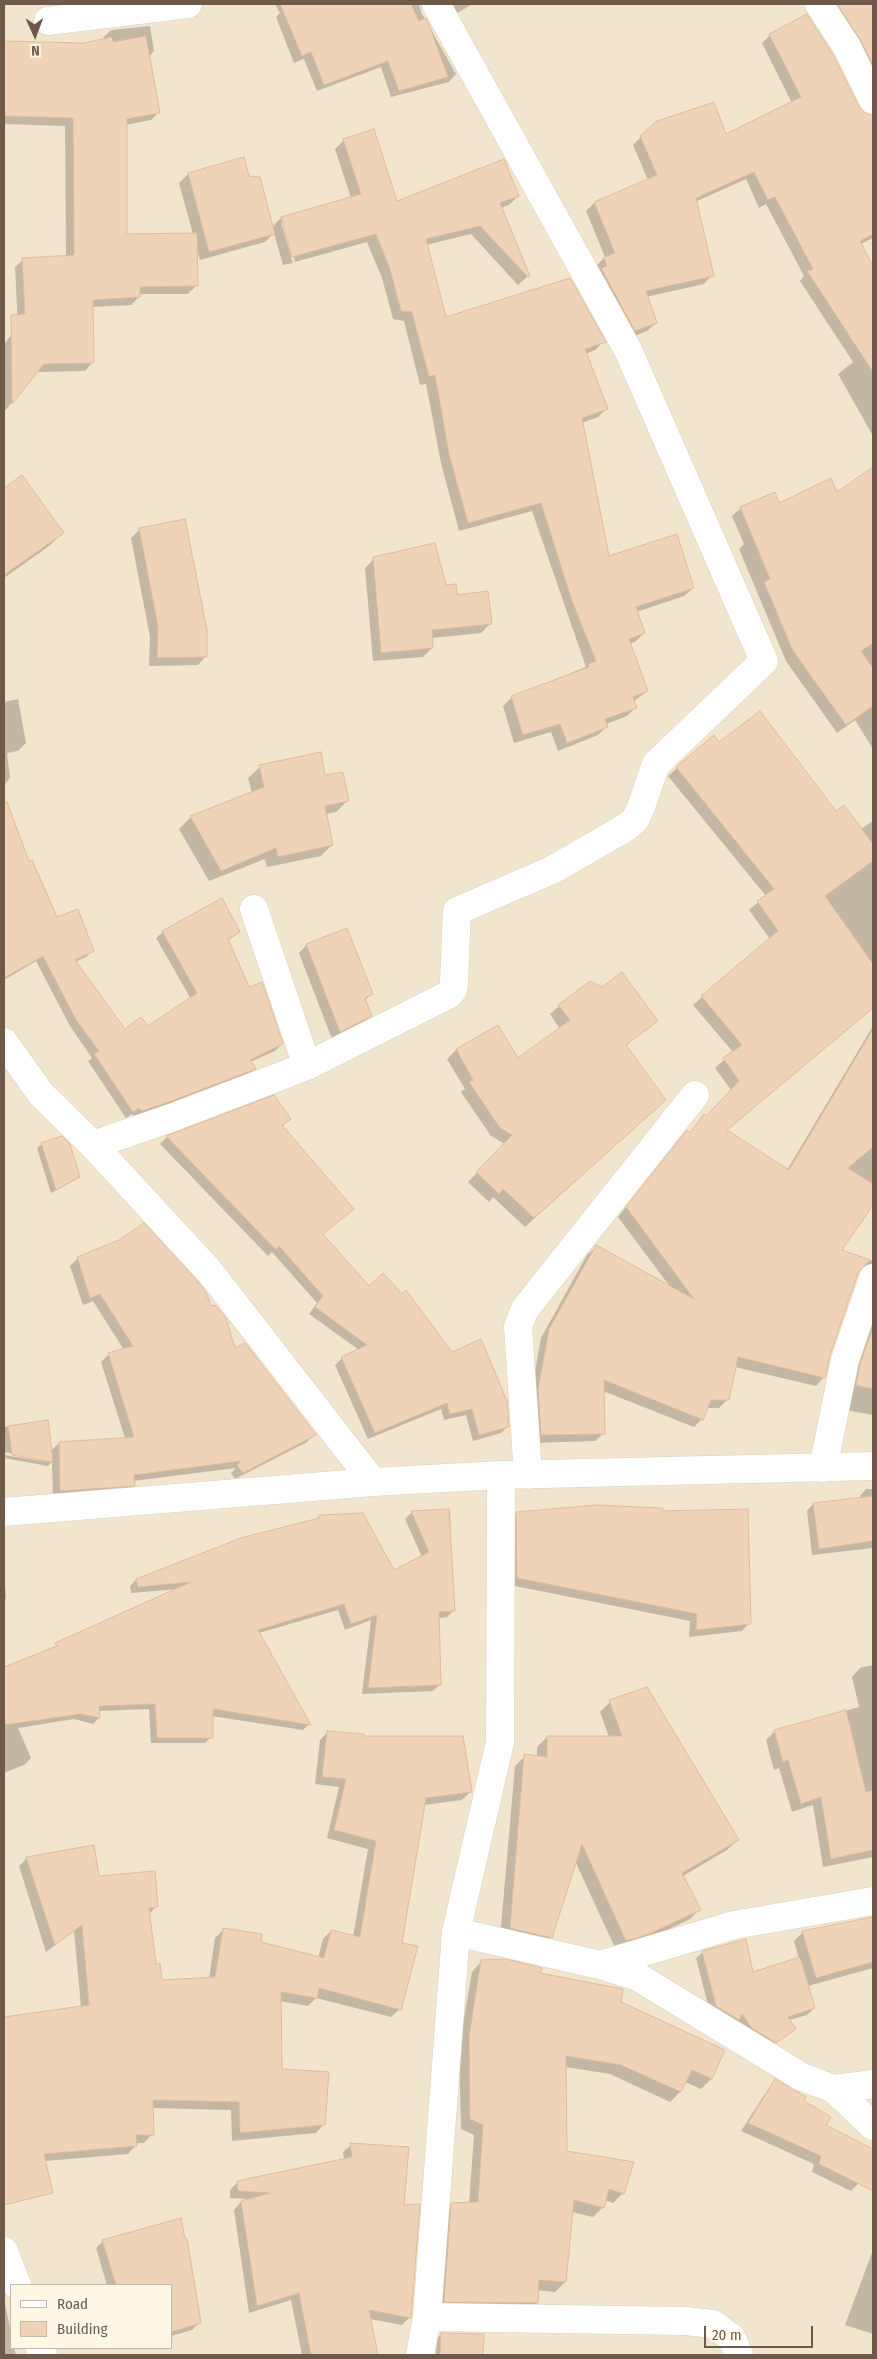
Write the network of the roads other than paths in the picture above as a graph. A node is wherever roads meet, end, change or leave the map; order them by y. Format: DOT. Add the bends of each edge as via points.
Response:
graph roads {
  1 [pos="188,4"];
  2 [pos="436,4"];
  3 [pos="819,4"];
  4 [pos="48,21"];
  5 [pos="873,100"];
  6 [pos="254,909"];
  7 [pos="4,1042"];
  8 [pos="306,1066"];
  9 [pos="695,1095"];
  10 [pos="92,1145"];
  11 [pos="873,1278"];
  12 [pos="873,1466"];
  13 [pos="823,1468"];
  14 [pos="501,1475"];
  15 [pos="528,1475"];
  16 [pos="373,1482"];
  17 [pos="4,1512"];
  18 [pos="873,1901"];
  19 [pos="456,1932"];
  20 [pos="600,1965"];
  21 [pos="873,2084"];
  22 [pos="834,2090"];
  23 [pos="873,2126"];
  24 [pos="4,2251"];
  25 [pos="17,2284"];
  26 [pos="426,2317"];
  27 [pos="420,2355"];
  28 [pos="739,2355"];
  1 -- 4 [label="street"];
  2 -- 8 [label="street" via="628,350 764,661 656,764 635,820 552,870 457,911 454,982 448,995"];
  3 -- 5 [label="street" via="847,47"];
  6 -- 8 [label="street"];
  7 -- 10 [label="street" via="40,1094"];
  8 -- 10 [label="street"];
  9 -- 15 [label="street" via="525,1309 518,1326"];
  10 -- 16 [label="street" via="210,1272"];
  11 -- 13 [label="street" via="845,1360"];
  12 -- 13 [label="street"];
  13 -- 15 [label="street"];
  14 -- 15 [label="street"];
  14 -- 16 [label="street"];
  14 -- 19 [label="street" via="500,1742"];
  16 -- 17 [label="street"];
  18 -- 20 [label="street" via="734,1925"];
  19 -- 20 [label="street"];
  19 -- 26 [label="street"];
  20 -- 22 [label="street" via="638,1977 802,2077"];
  21 -- 22 [label="street"];
  22 -- 23 [label="street"];
  24 -- 25 [label="street"];
  26 -- 27 [label="street"];
  26 -- 28 [label="street" via="713,2324 732,2338"];
}
